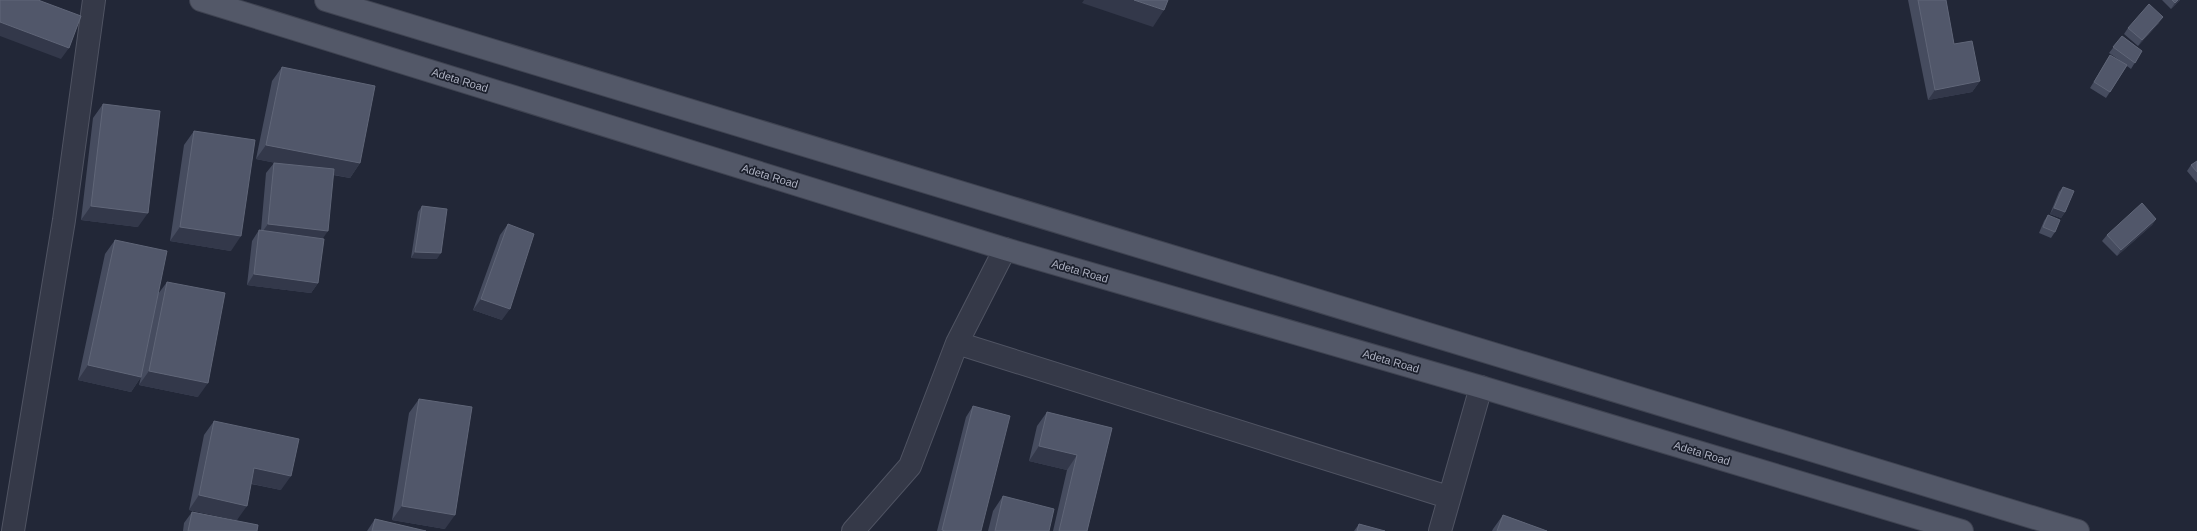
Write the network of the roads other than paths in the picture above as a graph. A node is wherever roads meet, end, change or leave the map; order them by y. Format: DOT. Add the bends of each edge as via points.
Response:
graph roads {
  1 [pos="94,0"];
  2 [pos="200,0"];
  3 [pos="326,0"];
  4 [pos="1005,249"];
  5 [pos="957,343"];
  6 [pos="1481,387"];
  7 [pos="1448,497"];
  8 [pos="13,531"];
  9 [pos="853,531"];
  10 [pos="1440,531"];
  11 [pos="1962,531"];
  12 [pos="2078,531"];
  1 -- 8 [label="street" via="64,220"];
  2 -- 4 [label="main road, Adeta Road"];
  3 -- 12 [label="main road"];
  4 -- 5 [label="street"];
  4 -- 6 [label="main road, Adeta Road"];
  5 -- 7 [label="street"];
  5 -- 9 [label="street" via="910,466"];
  6 -- 7 [label="street"];
  6 -- 11 [label="main road, Adeta Road"];
  7 -- 10 [label="street"];
}
